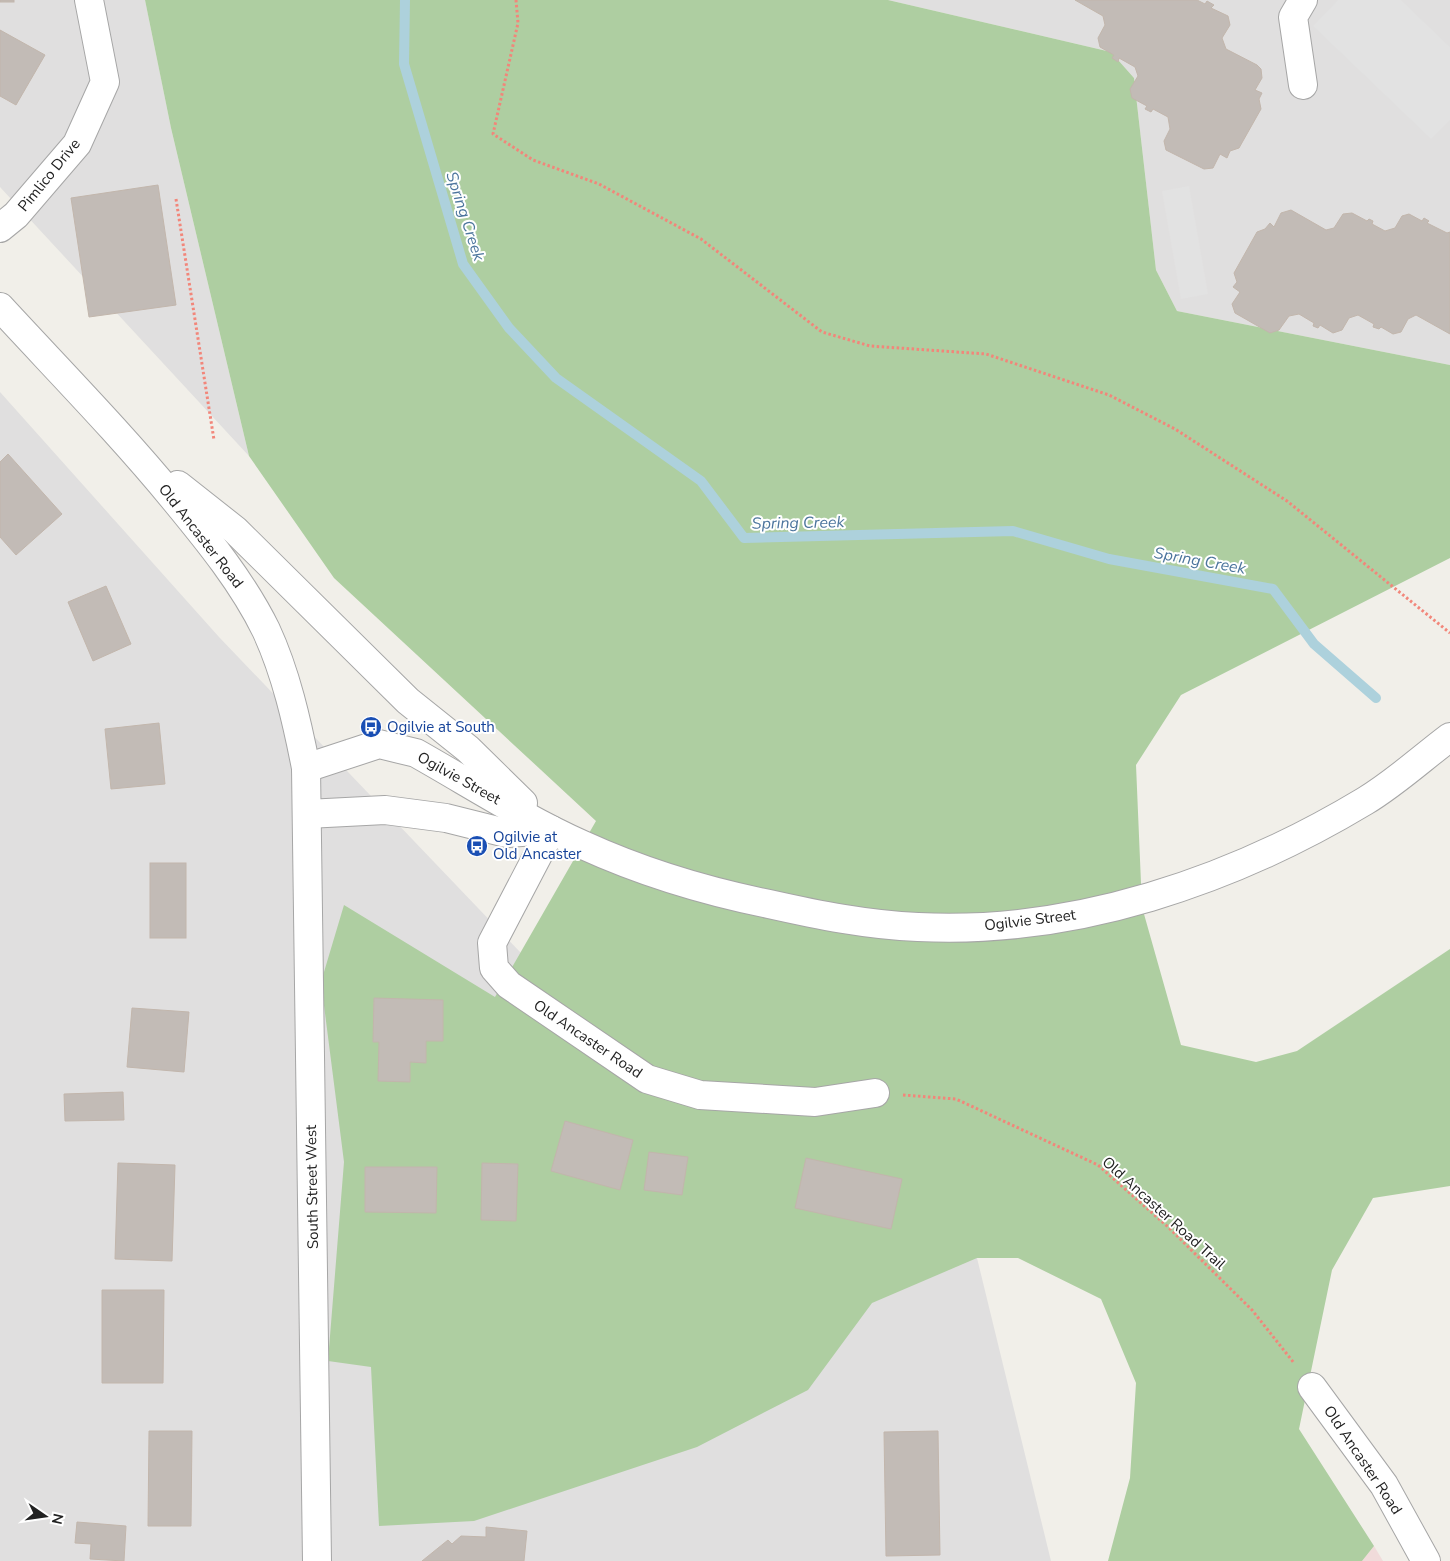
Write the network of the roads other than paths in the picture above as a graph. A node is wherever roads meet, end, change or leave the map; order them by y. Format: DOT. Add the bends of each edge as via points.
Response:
graph roads {
  1 [pos="89,0"];
  2 [pos="1303,0"];
  3 [pos="1303,85"];
  4 [pos="0,228"];
  5 [pos="0,307"];
  6 [pos="133,450"];
  7 [pos="1450,737"];
  8 [pos="306,768"];
  9 [pos="307,814"];
  10 [pos="551,830"];
  11 [pos="875,1093"];
  12 [pos="1312,1387"];
  13 [pos="317,1561"];
  14 [pos="1426,1561"];
  1 -- 4 [label="street, Pimlico Drive" via="105,82 77,144 16,215"];
  2 -- 3 [label="street" via="1293,17"];
  5 -- 6 [label="street, Old Ancaster Road"];
  6 -- 8 [label="street, Old Ancaster Road" via="204,534 245,593 266,631 296,721"];
  6 -- 10 [label="street" via="235,530 408,701 468,749"];
  7 -- 10 [label="street, Ogilvie Street" via="1367,800 1248,861 1127,904 1000,926 918,927 825,916 733,896 655,873"];
  8 -- 9 [label="street, Old Ancaster Road"];
  8 -- 10 [label="street, Ogilvie Street" via="379,744 394,746 416,753"];
  9 -- 10 [label="street, Ogilvie Street" via="385,810 446,818 506,833"];
  9 -- 13 [label="street, South Street West"];
  10 -- 11 [label="street, Old Ancaster Road" via="492,943 494,968 509,985 647,1079 700,1096 815,1102"];
  12 -- 14 [label="street, Old Ancaster Road" via="1384,1486"];
}
